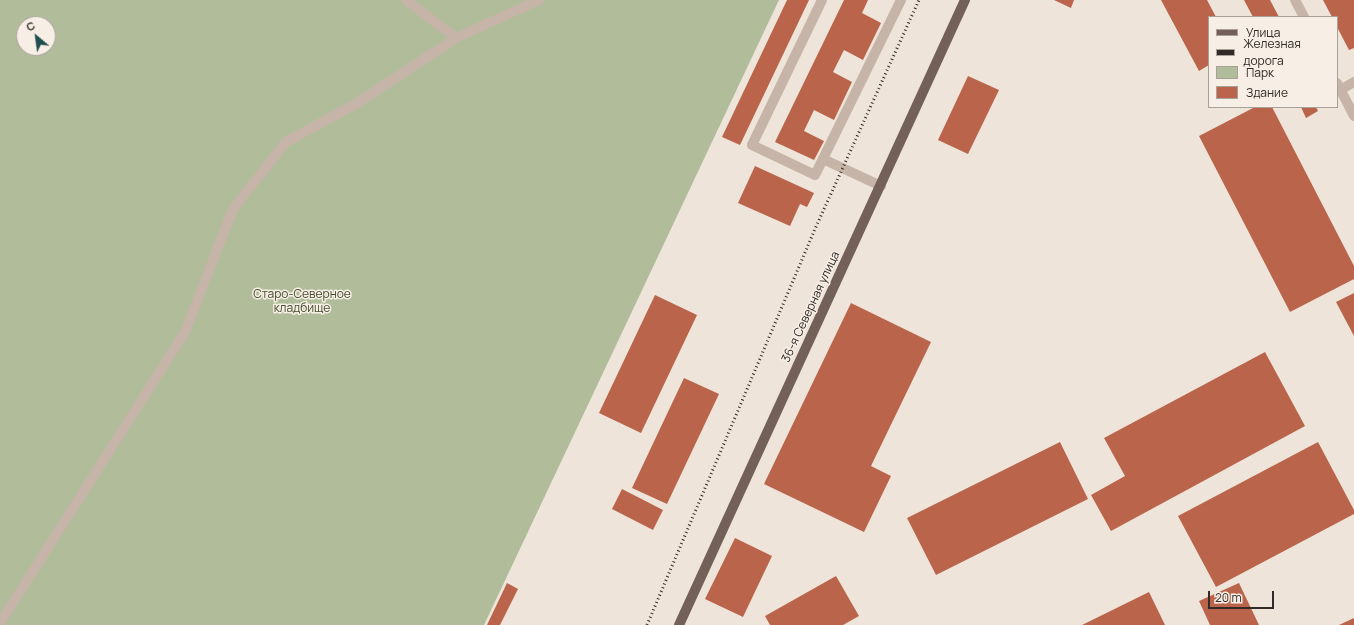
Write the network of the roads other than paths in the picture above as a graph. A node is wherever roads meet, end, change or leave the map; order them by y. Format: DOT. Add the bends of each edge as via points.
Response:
graph roads {
  1 [pos="406,0"];
  2 [pos="539,0"];
  3 [pos="822,0"];
  4 [pos="900,0"];
  5 [pos="966,0"];
  6 [pos="1295,0"];
  7 [pos="1303,16"];
  8 [pos="456,38"];
  9 [pos="1354,82"];
  10 [pos="1339,86"];
  11 [pos="1354,116"];
  12 [pos="823,159"];
  13 [pos="880,186"];
  14 [pos="0,623"];
  15 [pos="679,625"];
  1 -- 8 [label="street"];
  2 -- 8 [label="street"];
  3 -- 12 [label="street" via="752,145 815,175"];
  4 -- 12 [label="street"];
  5 -- 13 [label="main road, 36-я Северная улица"];
  6 -- 7 [label="street"];
  8 -- 14 [label="street" via="359,102 286,142 233,209 185,332"];
  9 -- 10 [label="street"];
  10 -- 11 [label="street"];
  12 -- 13 [label="street"];
  13 -- 15 [label="main road, 36-я Северная улица"];
}
